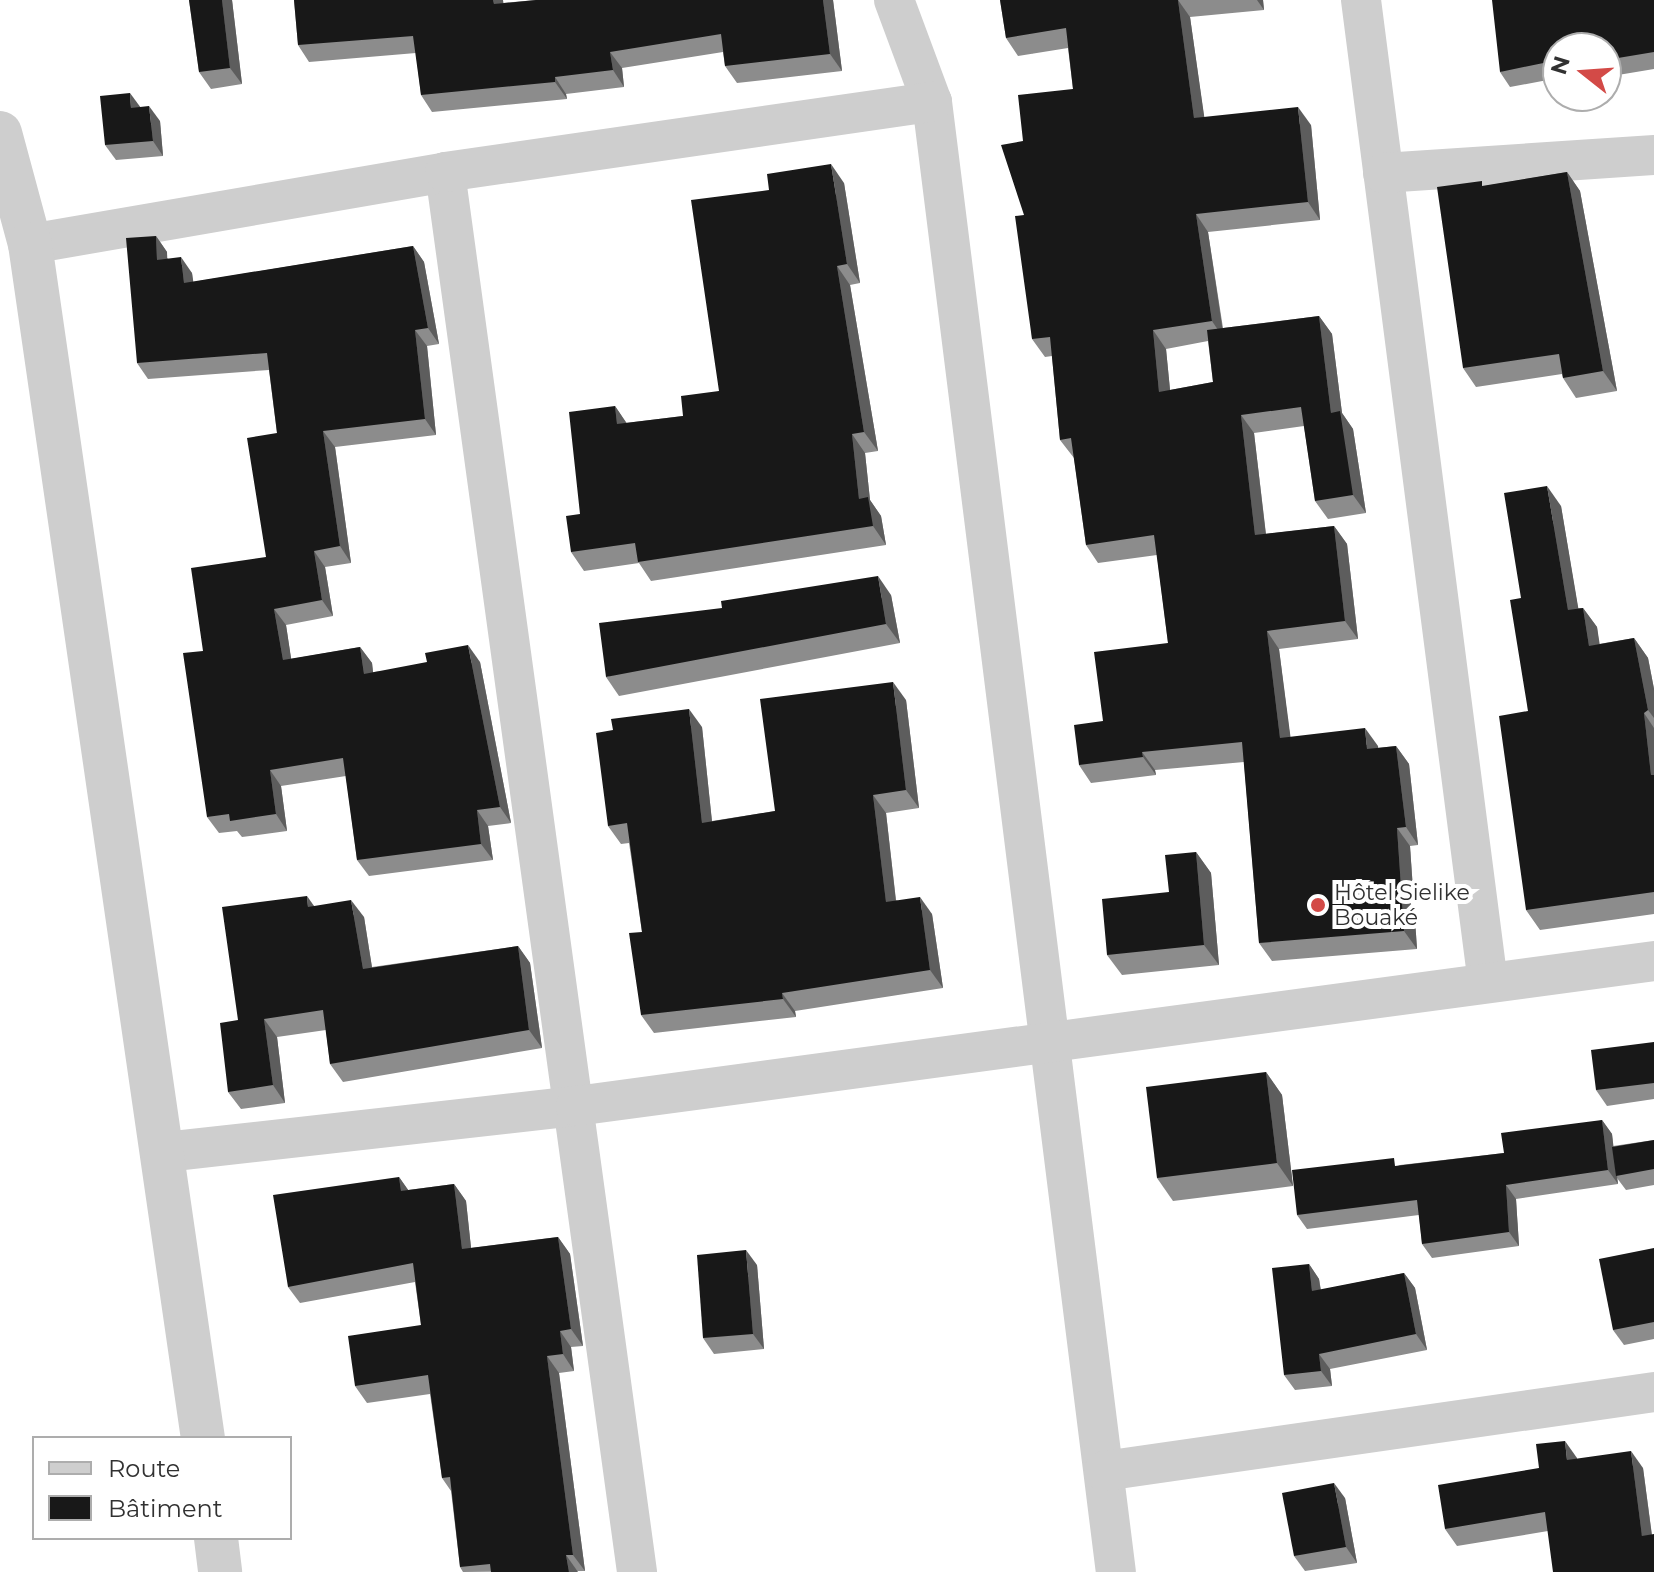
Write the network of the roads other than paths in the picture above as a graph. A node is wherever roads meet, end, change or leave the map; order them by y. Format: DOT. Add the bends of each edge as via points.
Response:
graph roads {
  1 [pos="894,0"];
  2 [pos="1361,0"];
  3 [pos="932,102"];
  4 [pos="0,133"];
  5 [pos="1653,161"];
  6 [pos="445,172"];
  7 [pos="1383,173"];
  8 [pos="30,244"];
  9 [pos="1654,961"];
  10 [pos="1488,983"];
  11 [pos="1050,1040"];
  12 [pos="576,1106"];
  13 [pos="165,1152"];
  14 [pos="1654,1392"];
  15 [pos="203,1436"];
  16 [pos="1104,1471"];
  17 [pos="216,1540"];
  18 [pos="220,1572"];
  19 [pos="637,1572"];
  20 [pos="1116,1572"];
  1 -- 3 [label="street"];
  2 -- 7 [label="street"];
  3 -- 6 [label="street"];
  3 -- 11 [label="street"];
  4 -- 8 [label="street"];
  5 -- 7 [label="street"];
  6 -- 8 [label="street"];
  6 -- 12 [label="street"];
  7 -- 10 [label="street"];
  8 -- 13 [label="street"];
  9 -- 10 [label="street"];
  10 -- 11 [label="street"];
  11 -- 12 [label="street"];
  11 -- 16 [label="street"];
  12 -- 13 [label="street"];
  12 -- 19 [label="street"];
  13 -- 15 [label="street"];
  14 -- 16 [label="street"];
  16 -- 20 [label="street"];
  17 -- 18 [label="street"];
}
